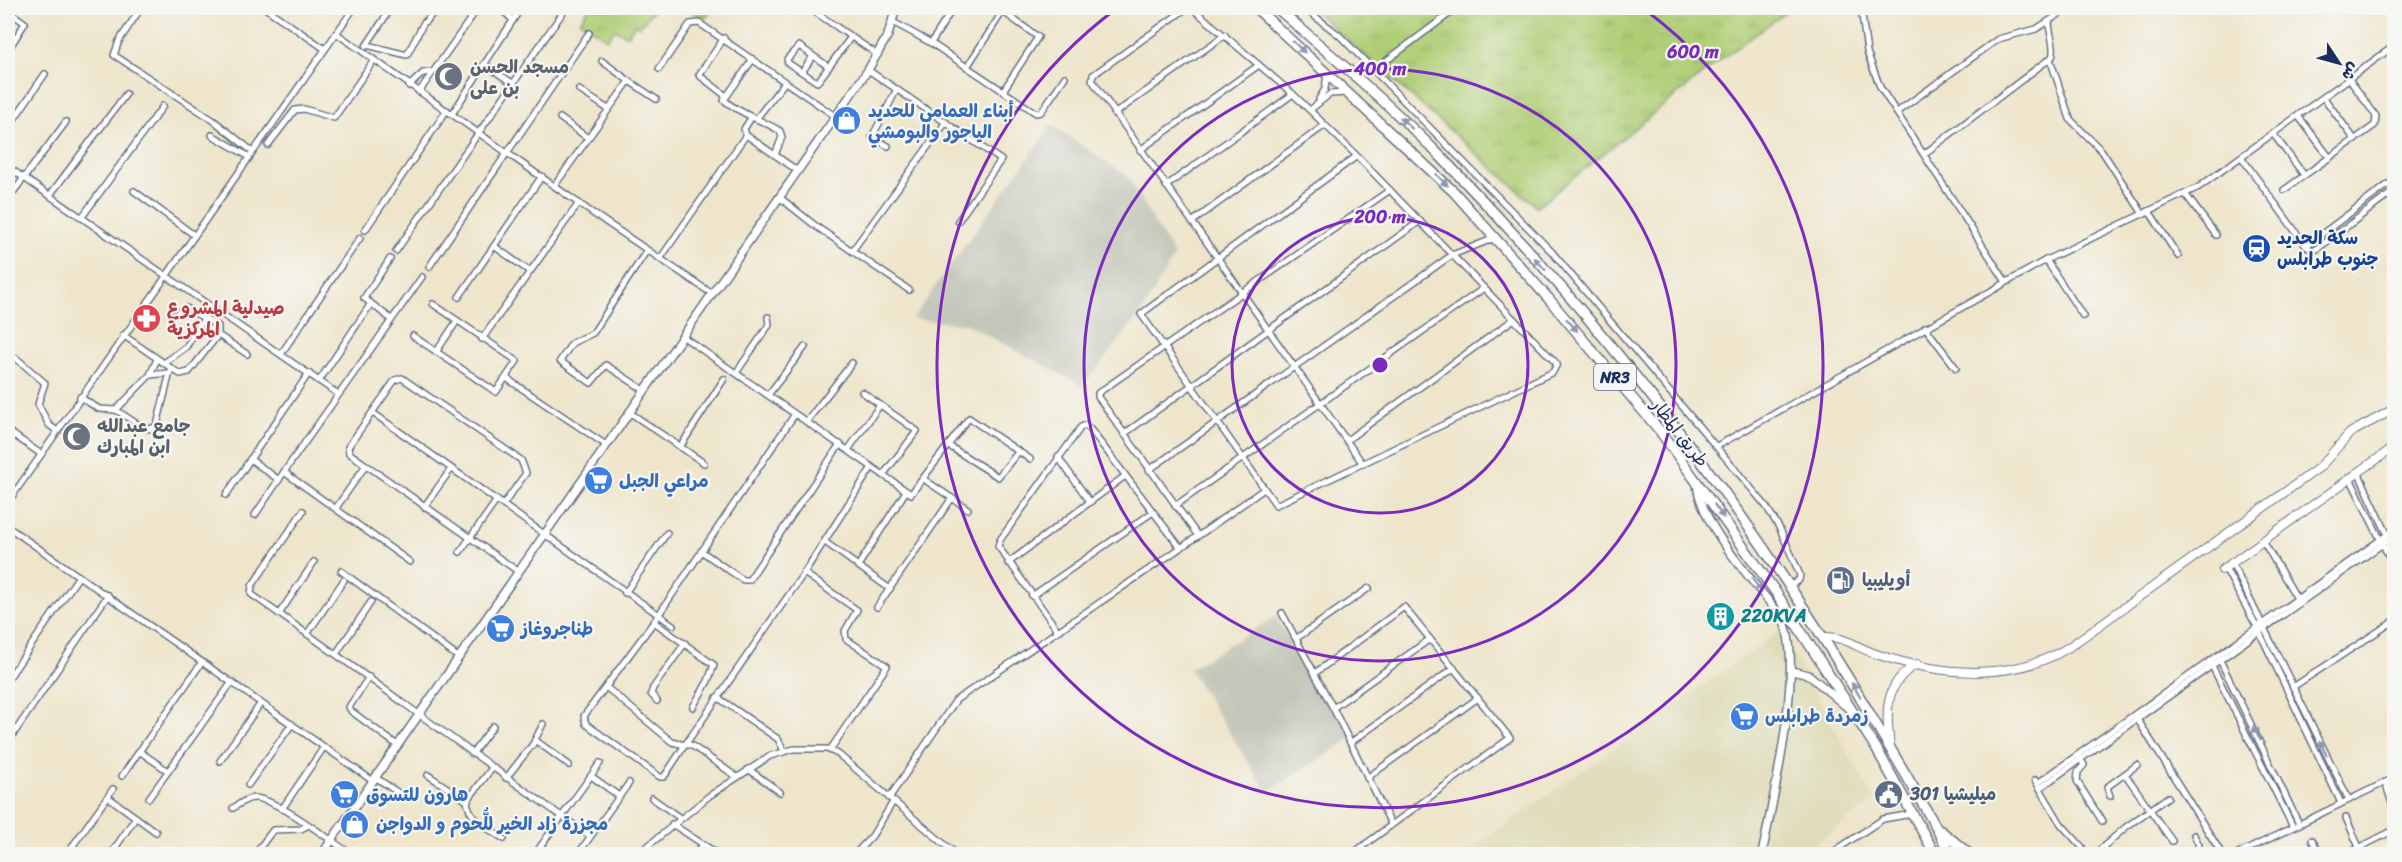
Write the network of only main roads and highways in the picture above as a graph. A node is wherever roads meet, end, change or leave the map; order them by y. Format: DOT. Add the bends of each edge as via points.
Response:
graph roads {
  1 [pos="1256,8"];
  2 [pos="1277,8"];
  3 [pos="2394,409"];
  4 [pos="2394,447"];
  5 [pos="2226,567"];
  6 [pos="1825,637"];
  7 [pos="1917,664"];
  8 [pos="1890,748"];
  9 [pos="1934,824"];
  10 [pos="1922,832"];
  11 [pos="1927,855"];
  12 [pos="1935,855"];
  13 [pos="1950,855"];
  14 [pos="1968,855"];
  1 -- 10 [label="highway, طريق المطار / NR3, one-way" via="1437,175 1598,356 1697,481 1769,582 1853,711"];
  6 -- 2 [label="highway, طريق المطار / NR3, one-way" via="1664,412 1542,266 1442,157"];
  3 -- 7 [label="main road" via="2350,433 2320,467 2057,654 2031,666 2003,672"];
  4 -- 5 [label="main road"];
  6 -- 7 [label="main road" via="1842,638 1878,655"];
  8 -- 6 [label="highway, طريق المطار / NR3, one-way"];
  7 -- 8 [label="main road" via="1899,678 1888,700"];
  8 -- 9 [label="highway, طريق المطار / NR3"];
  9 -- 13 [label="highway, طريق المطار / NR3"];
  9 -- 14 [label="highway"];
  10 -- 11 [label="highway"];
  10 -- 12 [label="highway, طريق المطار / NR3"];
}
